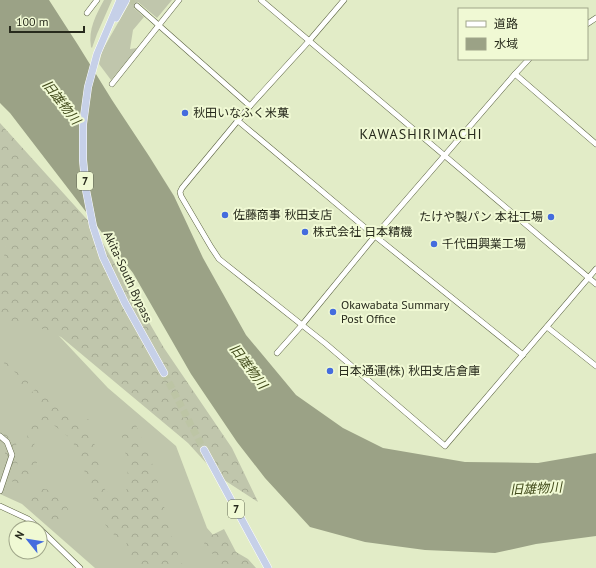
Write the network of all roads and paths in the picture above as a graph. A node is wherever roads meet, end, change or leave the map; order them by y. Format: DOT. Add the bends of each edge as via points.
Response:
graph roads {
  1 [pos="97,0"];
  2 [pos="120,0"];
  3 [pos="126,0"];
  4 [pos="179,0"];
  5 [pos="261,0"];
  6 [pos="344,0"];
  7 [pos="137,6"];
  8 [pos="87,12"];
  9 [pos="159,25"];
  10 [pos="309,41"];
  11 [pos="101,44"];
  12 [pos="529,60"];
  13 [pos="515,74"];
  14 [pos="112,84"];
  15 [pos="250,106"];
  16 [pos="237,120"];
  17 [pos="596,144"];
  18 [pos="445,156"];
  19 [pos="376,236"];
  20 [pos="596,269"];
  21 [pos="588,278"];
  22 [pos="596,284"];
  23 [pos="302,325"];
  24 [pos="547,327"];
  25 [pos="277,353"];
  26 [pos="523,355"];
  27 [pos="596,366"];
  28 [pos="164,373"];
  29 [pos="0,436"];
  30 [pos="204,450"];
  31 [pos="0,491"];
  32 [pos="0,506"];
  33 [pos="29,520"];
  34 [pos="48,538"];
  35 [pos="80,568"];
  36 [pos="268,568"];
  1 -- 8 [label="street"];
  2 -- 11 [label="highway, Akita-South Bypass / 7"];
  3 -- 11 [label="highway, Akita-South Bypass / 7"];
  4 -- 9 [label="street"];
  5 -- 10 [label="street"];
  6 -- 10 [label="street"];
  7 -- 9 [label="street"];
  9 -- 14 [label="street"];
  9 -- 15 [label="street"];
  10 -- 15 [label="street"];
  10 -- 18 [label="street"];
  11 -- 28 [label="highway, Akita-South Bypass / 7" via="88,87 83,124 86,190 93,226 103,257"];
  12 -- 13 [label="street"];
  13 -- 17 [label="street"];
  13 -- 18 [label="street"];
  15 -- 16 [label="street"];
  16 -- 19 [label="street"];
  16 -- 23 [label="street" via="184,184 181,196 219,259"];
  18 -- 19 [label="street"];
  18 -- 21 [label="street"];
  19 -- 23 [label="street"];
  19 -- 26 [label="street"];
  20 -- 21 [label="street"];
  21 -- 22 [label="street"];
  21 -- 24 [label="street"];
  23 -- 25 [label="street"];
  23 -- 26 [label="street" via="445,446"];
  24 -- 26 [label="street"];
  24 -- 27 [label="street"];
  29 -- 31 [label="street" via="7,442 12,455"];
  30 -- 36 [label="highway, 7"];
  32 -- 33 [label="street"];
  34 -- 35 [label="street"];
}
